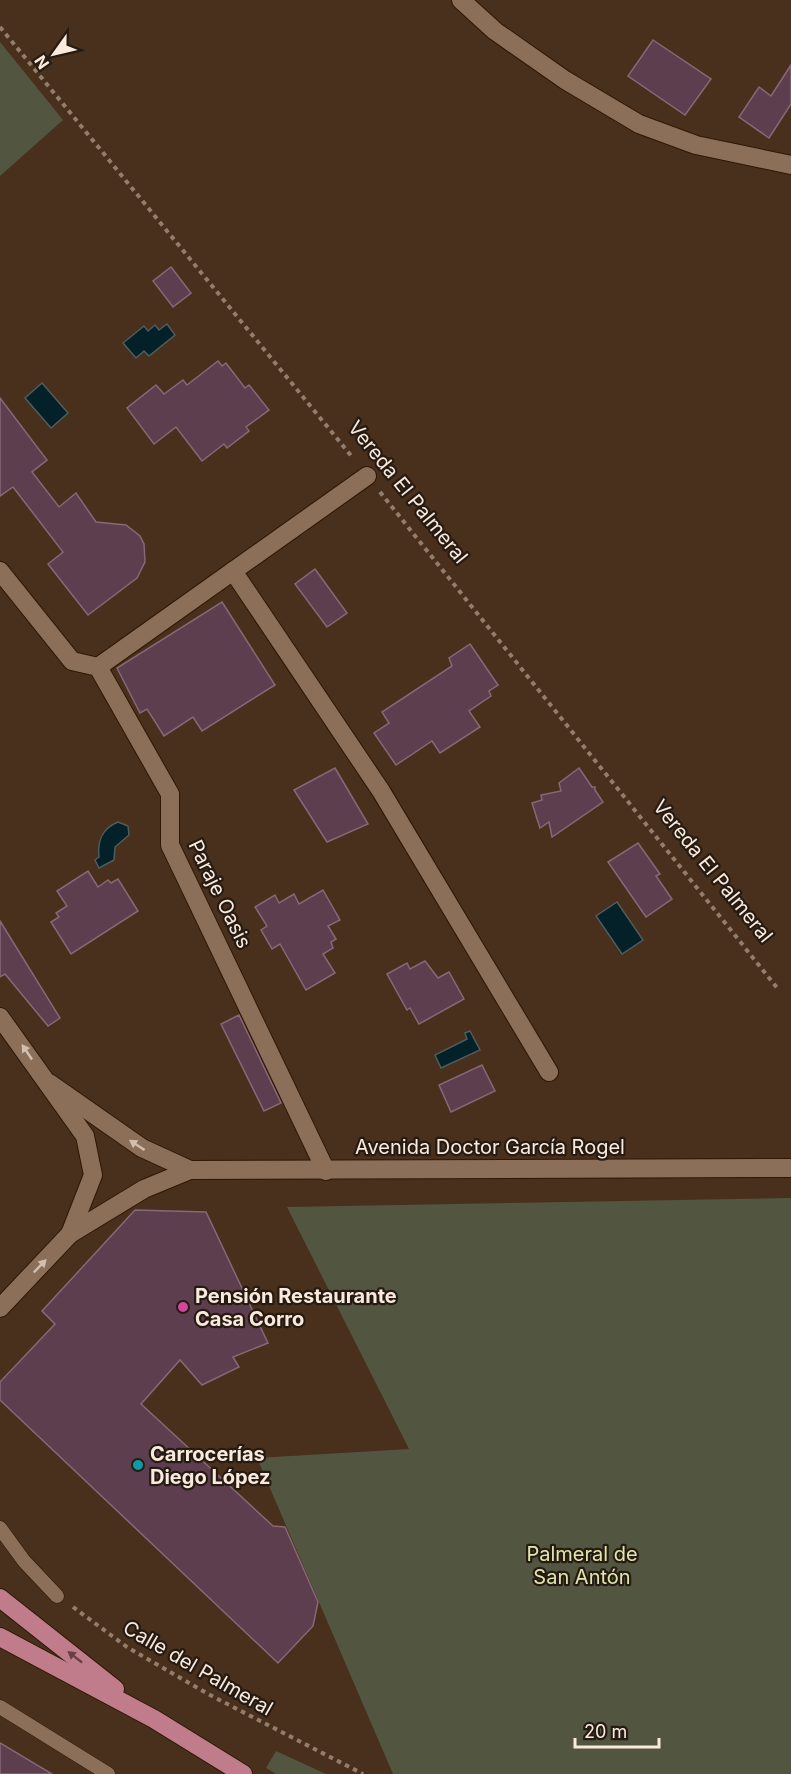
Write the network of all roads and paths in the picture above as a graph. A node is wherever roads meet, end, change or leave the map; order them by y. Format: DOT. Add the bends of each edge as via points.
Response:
graph roads {
  1 [pos="462,0"];
  2 [pos="0,27"];
  3 [pos="791,165"];
  4 [pos="367,476"];
  5 [pos="0,571"];
  6 [pos="233,571"];
  7 [pos="98,667"];
  8 [pos="778,989"];
  9 [pos="0,1017"];
  10 [pos="549,1072"];
  11 [pos="49,1083"];
  12 [pos="791,1168"];
  13 [pos="190,1170"];
  14 [pos="326,1171"];
  15 [pos="70,1234"];
  16 [pos="0,1308"];
  17 [pos="0,1528"];
  18 [pos="57,1596"];
  19 [pos="0,1598"];
  20 [pos="0,1636"];
  21 [pos="0,1707"];
  22 [pos="154,1719"];
  23 [pos="108,1774"];
  24 [pos="243,1774"];
  25 [pos="363,1774"];
  1 -- 3 [label="street" via="495,31 565,80 639,124 696,145"];
  2 -- 4 [label="path, Vereda El Palmeral"];
  4 -- 6 [label="street"];
  4 -- 8 [label="path, Vereda El Palmeral"];
  5 -- 7 [label="street" via="72,661"];
  6 -- 7 [label="street"];
  6 -- 10 [label="street" via="381,791"];
  7 -- 14 [label="street, Paraje Oasis" via="170,794 170,844"];
  11 -- 9 [label="street, one-way"];
  13 -- 11 [label="street, Avenida Doctor García Rogel, one-way" via="142,1148"];
  11 -- 15 [label="street, Avenida Doctor García Rogel" via="85,1136 93,1176"];
  12 -- 14 [label="street, Avenida Doctor García Rogel"];
  13 -- 14 [label="street, Avenida Doctor García Rogel"];
  13 -- 15 [label="street, Avenida Doctor García Rogel" via="144,1189"];
  16 -- 15 [label="street, Avenida Doctor García Rogel, one-way"];
  17 -- 18 [label="lane"];
  18 -- 25 [label="path, Calle del Palmeral" via="127,1647 207,1694"];
  22 -- 19 [label="highway, one-way"];
  20 -- 22 [label="highway"];
  21 -- 23 [label="lane"];
  22 -- 24 [label="highway"];
}
